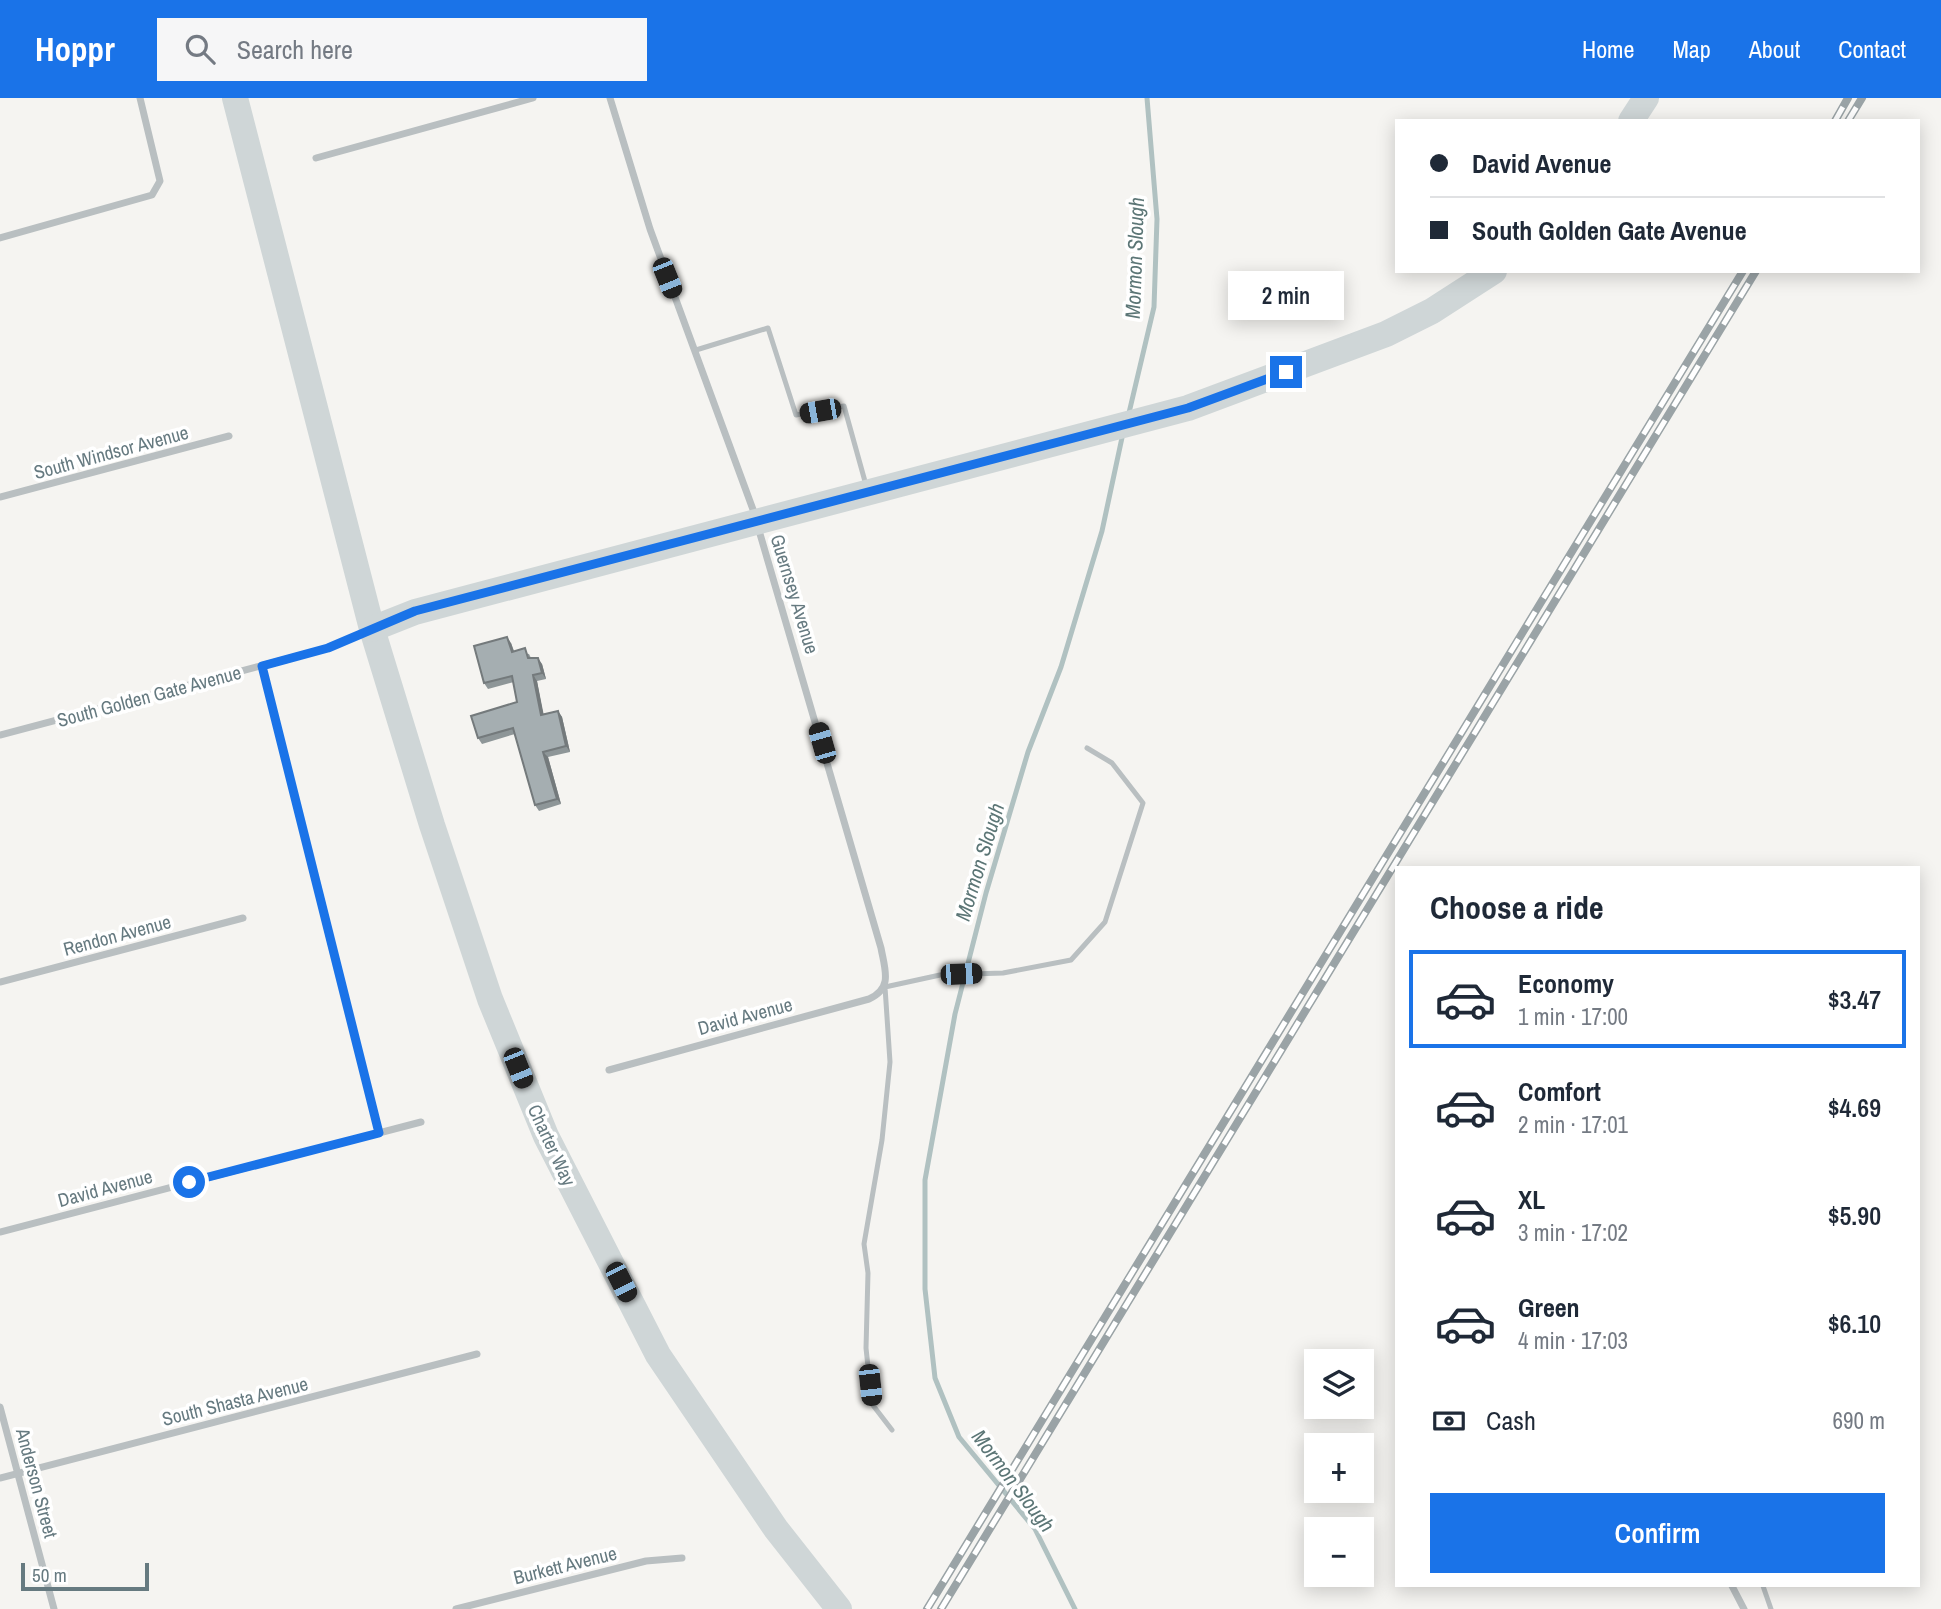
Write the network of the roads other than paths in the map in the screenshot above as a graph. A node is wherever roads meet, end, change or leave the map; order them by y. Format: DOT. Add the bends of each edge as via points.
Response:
graph roads {
  1 [pos="140,98"];
  2 [pos="235,98"];
  3 [pos="533,98"];
  4 [pos="610,98"];
  5 [pos="1646,98"];
  6 [pos="1632,119"];
  7 [pos="316,158"];
  8 [pos="0,238"];
  9 [pos="1490,273"];
  10 [pos="696,350"];
  11 [pos="229,436"];
  12 [pos="869,494"];
  13 [pos="0,497"];
  14 [pos="757,522"];
  15 [pos="372,629"];
  16 [pos="262,666"];
  17 [pos="0,735"];
  18 [pos="1087,748"];
  19 [pos="243,918"];
  20 [pos="0,982"];
  21 [pos="886,987"];
  22 [pos="609,1070"];
  23 [pos="421,1122"];
  24 [pos="379,1133"];
  25 [pos="0,1231"];
  26 [pos="477,1354"];
  27 [pos="0,1407"];
  28 [pos="892,1430"];
  29 [pos="18,1473"];
  30 [pos="0,1478"];
  31 [pos="682,1558"];
  32 [pos="1733,1587"];
  33 [pos="1763,1587"];
  34 [pos="54,1609"];
  35 [pos="456,1609"];
  36 [pos="839,1609"];
  37 [pos="1744,1609"];
  38 [pos="1770,1609"];
  1 -- 8 [label="street" via="160,181 152,195"];
  2 -- 15 [label="main road, Charter Way"];
  3 -- 7 [label="street"];
  4 -- 10 [label="street, Guernsey Avenue" via="650,229"];
  5 -- 6 [label="main road"];
  9 -- 12 [label="main road, South Golden Gate Avenue" via="1386,334 1188,408"];
  10 -- 12 [label="lane" via="768,328 796,415 844,406"];
  10 -- 14 [label="street, Guernsey Avenue"];
  11 -- 13 [label="street, South Windsor Avenue"];
  12 -- 14 [label="main road, South Golden Gate Avenue"];
  14 -- 15 [label="main road, South Golden Gate Avenue" via="415,611"];
  14 -- 21 [label="street, Guernsey Avenue" via="881,948"];
  15 -- 16 [label="street, South Golden Gate Avenue" via="328,648"];
  15 -- 36 [label="main road, Charter Way" via="490,999 546,1136 658,1355 776,1529"];
  16 -- 17 [label="street, South Golden Gate Avenue"];
  16 -- 24 [label="lane"];
  18 -- 21 [label="lane" via="1112,763 1143,803 1105,922 1071,960 1003,973 940,975"];
  19 -- 20 [label="street, Rendon Avenue"];
  21 -- 22 [label="street, David Avenue" via="869,999"];
  21 -- 28 [label="lane" via="890,1062 864,1244 872,1404"];
  23 -- 24 [label="street, David Avenue"];
  24 -- 25 [label="street, David Avenue"];
  26 -- 29 [label="street, South Shasta Avenue"];
  27 -- 29 [label="street, Anderson Street"];
  29 -- 30 [label="street, South Shasta Avenue"];
  29 -- 34 [label="street, Anderson Street"];
  31 -- 35 [label="street, Burkett Avenue" via="646,1561"];
  32 -- 37 [label="street"];
  33 -- 38 [label="lane"];
}
